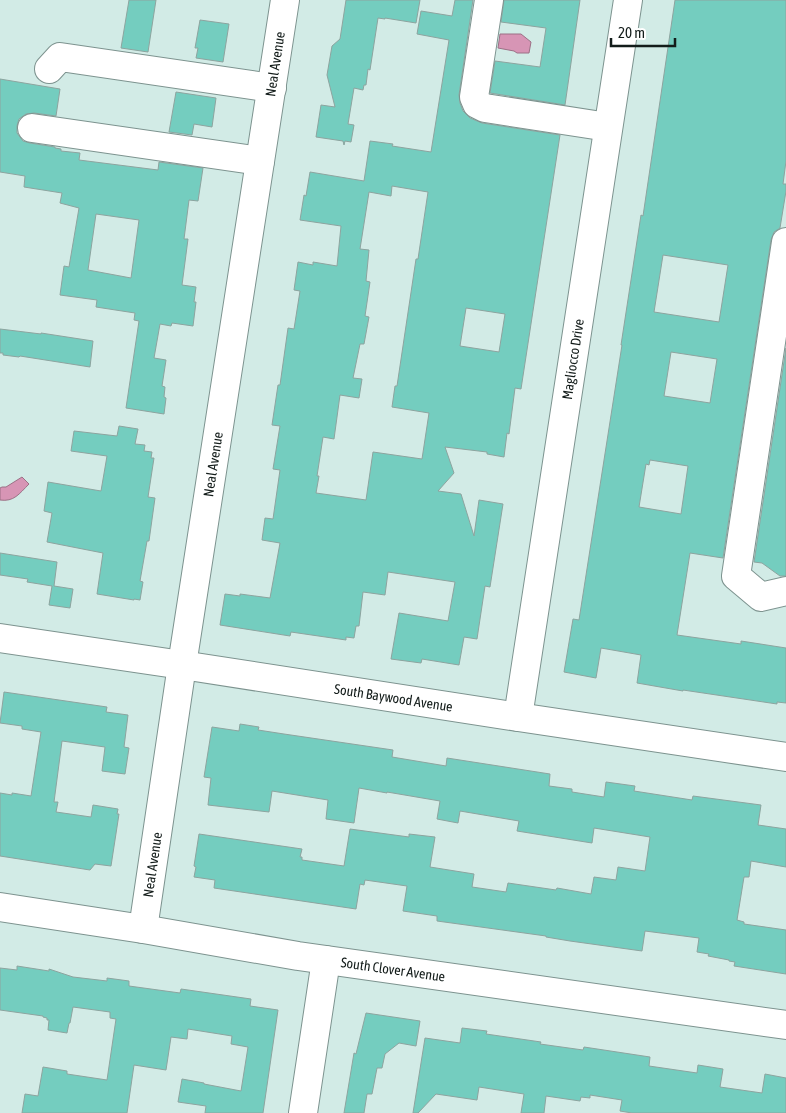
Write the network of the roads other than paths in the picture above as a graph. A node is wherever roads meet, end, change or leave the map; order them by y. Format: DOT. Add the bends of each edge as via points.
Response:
graph roads {
  1 [pos="285,0"];
  2 [pos="489,0"];
  3 [pos="628,0"];
  4 [pos="49,69"];
  5 [pos="272,88"];
  6 [pos="608,126"];
  7 [pos="32,128"];
  8 [pos="260,161"];
  9 [pos="786,242"];
  10 [pos="786,591"];
  11 [pos="0,638"];
  12 [pos="182,665"];
  13 [pos="518,717"];
  14 [pos="786,758"];
  15 [pos="0,908"];
  16 [pos="143,929"];
  17 [pos="326,960"];
  18 [pos="786,1025"];
  19 [pos="303,1113"];
  1 -- 5 [label="street, Neal Avenue"];
  2 -- 6 [label="street" via="474,97 477,104 485,108"];
  3 -- 6 [label="street, Magliocco Drive"];
  4 -- 5 [label="street" via="60,57"];
  5 -- 8 [label="street, Neal Avenue"];
  6 -- 13 [label="street, Magliocco Drive"];
  7 -- 8 [label="street"];
  8 -- 12 [label="street, Neal Avenue"];
  9 -- 10 [label="street" via="736,576 761,598"];
  11 -- 12 [label="street, South Baywood Avenue"];
  12 -- 13 [label="street, South Baywood Avenue"];
  12 -- 16 [label="street, Neal Avenue"];
  13 -- 14 [label="street, South Baywood Avenue"];
  15 -- 16 [label="street, South Clover Avenue"];
  16 -- 17 [label="street, South Clover Avenue"];
  17 -- 18 [label="street, South Clover Avenue"];
  17 -- 19 [label="street"];
}
